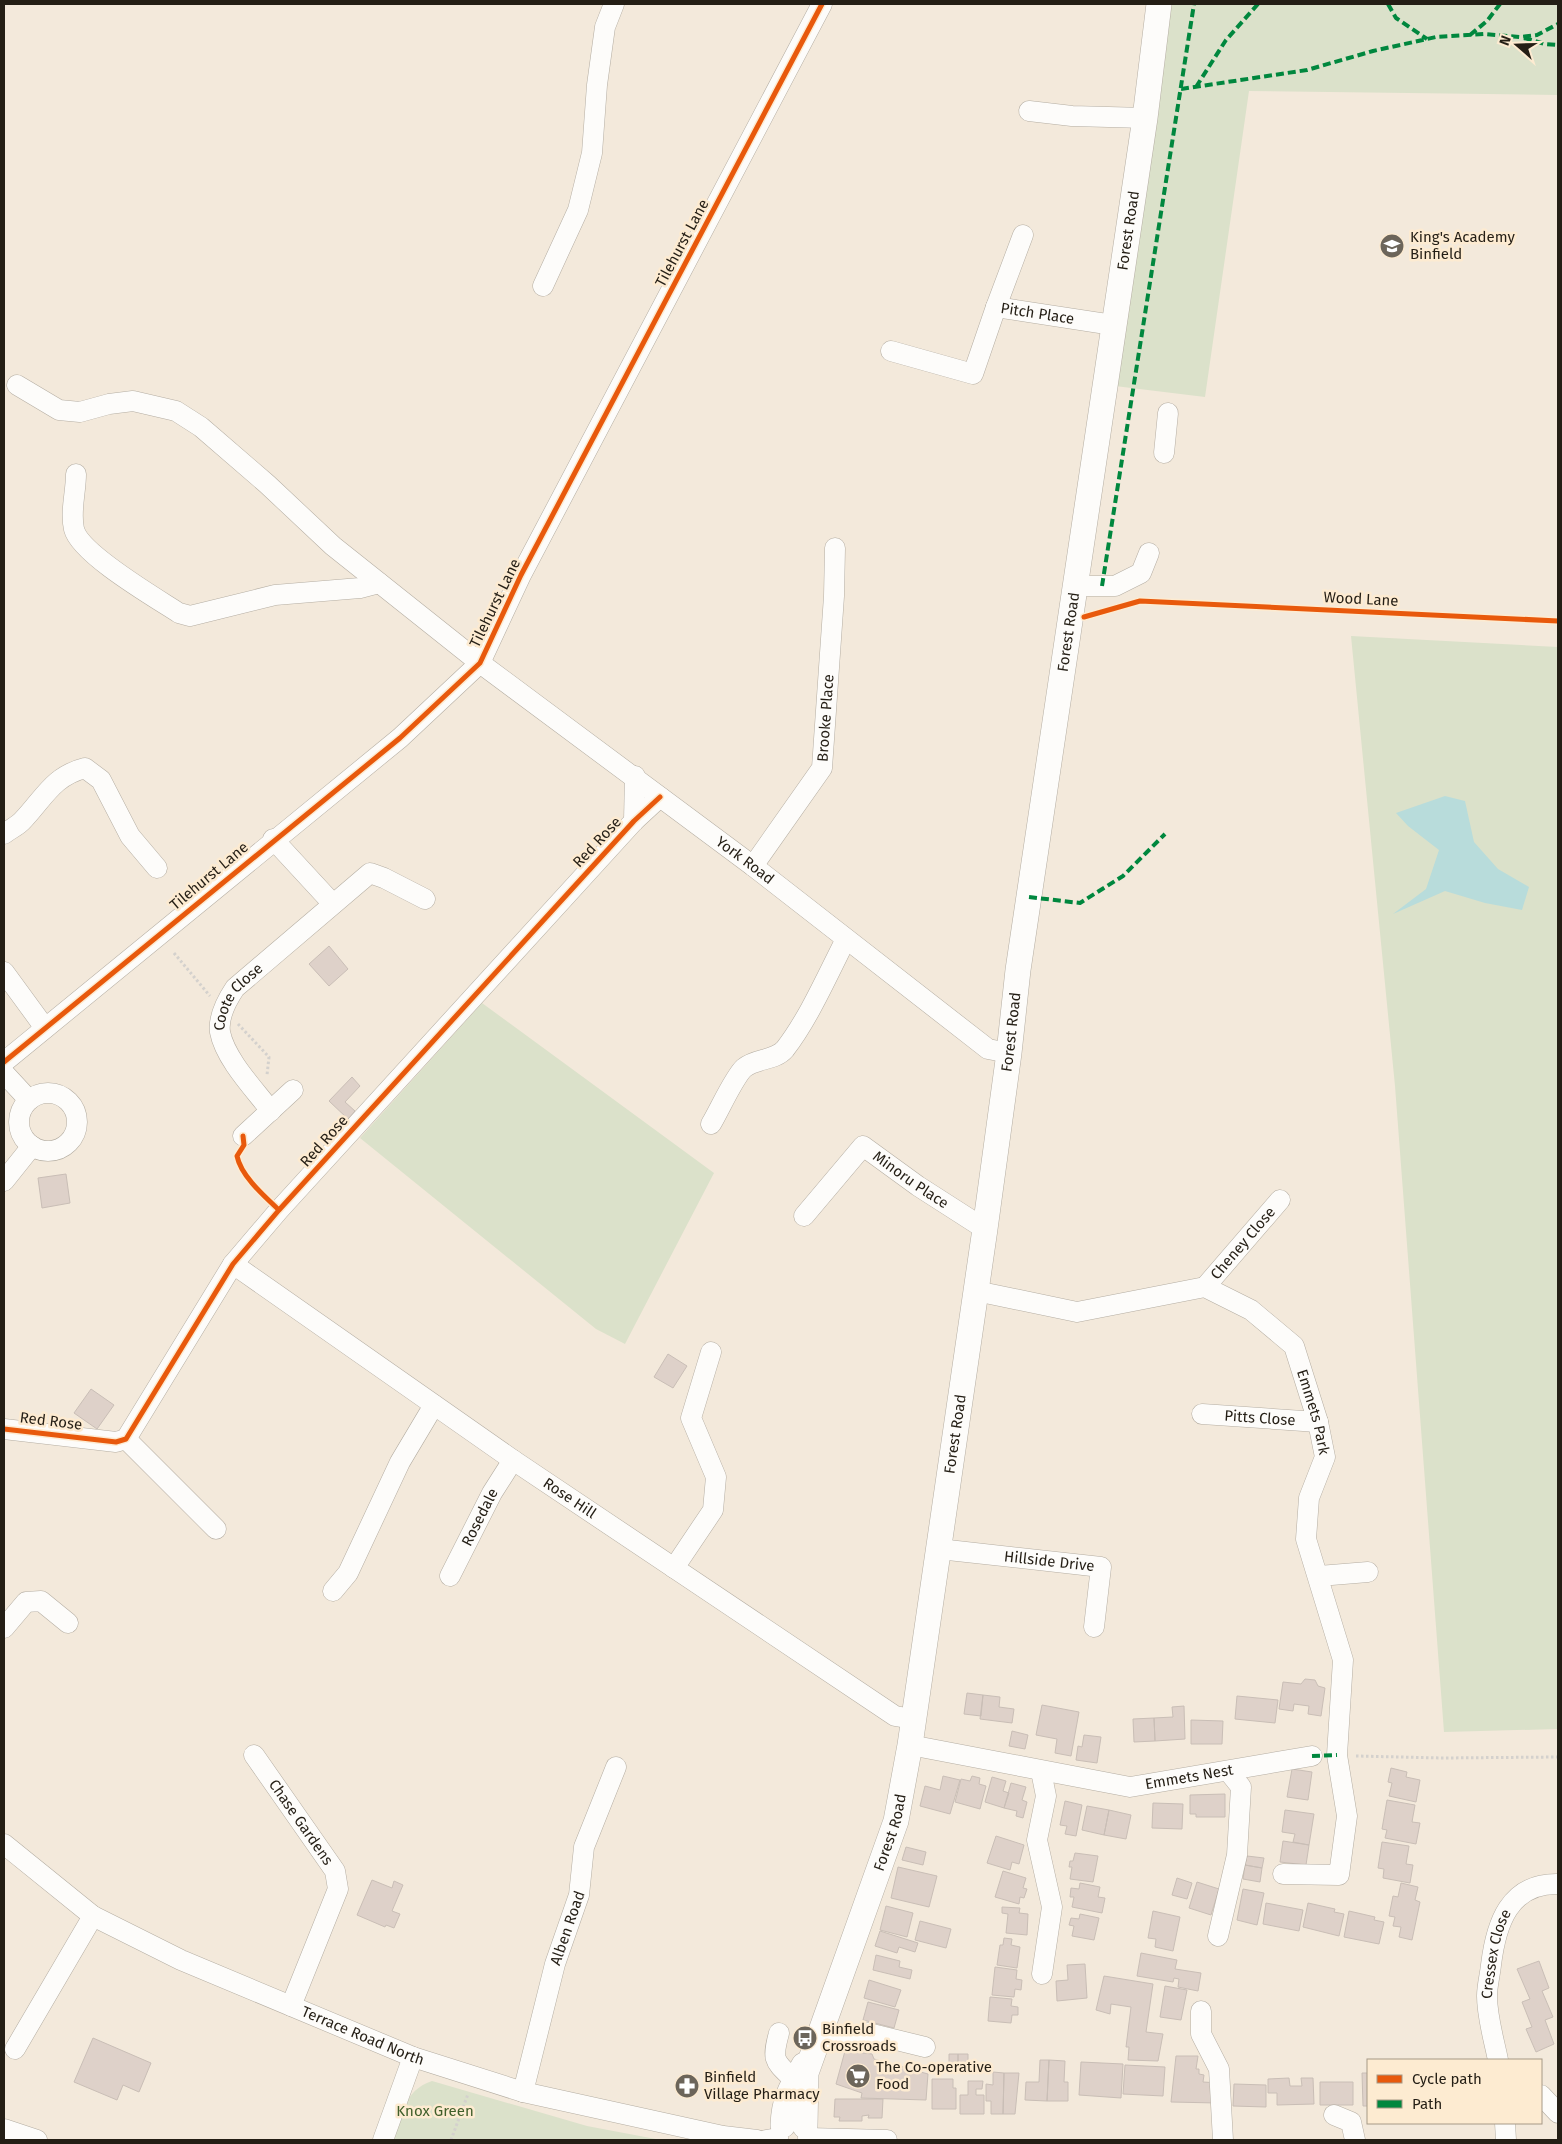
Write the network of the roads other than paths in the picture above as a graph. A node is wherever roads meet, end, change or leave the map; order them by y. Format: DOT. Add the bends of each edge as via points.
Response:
graph roads {
  1 [pos="614,4"];
  2 [pos="822,4"];
  3 [pos="1159,4"];
  4 [pos="1029,111"];
  5 [pos="1145,118"];
  6 [pos="1023,235"];
  7 [pos="543,286"];
  8 [pos="996,307"];
  9 [pos="1113,325"];
  10 [pos="891,351"];
  11 [pos="16,385"];
  12 [pos="1168,413"];
  13 [pos="1164,453"];
  14 [pos="76,474"];
  15 [pos="835,548"];
  16 [pos="1149,553"];
  17 [pos="379,583"];
  18 [pos="1075,586"];
  19 [pos="480,663"];
  20 [pos="635,776"];
  21 [pos="660,797"];
  22 [pos="634,821"];
  23 [pos="4,834"];
  24 [pos="274,839"];
  25 [pos="753,866"];
  26 [pos="157,868"];
  27 [pos="425,899"];
  28 [pos="333,904"];
  29 [pos="846,939"];
  30 [pos="4,972"];
  31 [pos="45,1028"];
  32 [pos="1010,1053"];
  33 [pos="4,1062"];
  34 [pos="4,1073"];
  35 [pos="294,1090"];
  36 [pos="29,1100"];
  37 [pos="271,1111"];
  38 [pos="711,1124"];
  39 [pos="243,1136"];
  40 [pos="32,1146"];
  41 [pos="4,1181"];
  42 [pos="1280,1200"];
  43 [pos="804,1216"];
  44 [pos="985,1229"];
  45 [pos="233,1264"];
  46 [pos="1205,1287"];
  47 [pos="976,1291"];
  48 [pos="711,1352"];
  49 [pos="434,1405"];
  50 [pos="1202,1414"];
  51 [pos="1318,1422"];
  52 [pos="4,1429"];
  53 [pos="126,1439"];
  54 [pos="513,1460"];
  55 [pos="216,1529"];
  56 [pos="939,1549"];
  57 [pos="674,1568"];
  58 [pos="1368,1572"];
  59 [pos="450,1576"];
  60 [pos="1319,1576"];
  61 [pos="333,1592"];
  62 [pos="68,1623"];
  63 [pos="1094,1627"];
  64 [pos="4,1628"];
  65 [pos="913,1718"];
  66 [pos="910,1745"];
  67 [pos="254,1756"];
  68 [pos="1312,1756"];
  69 [pos="616,1767"];
  70 [pos="1041,1771"];
  71 [pos="1229,1772"];
  72 [pos="4,1844"];
  73 [pos="1283,1874"];
  74 [pos="1558,1884"];
  75 [pos="93,1916"];
  76 [pos="1218,1936"];
  77 [pos="1042,1974"];
  78 [pos="291,2006"];
  79 [pos="1201,2012"];
  80 [pos="779,2033"];
  81 [pos="815,2043"];
  82 [pos="925,2047"];
  83 [pos="15,2049"];
  84 [pos="413,2057"];
  85 [pos="1498,2059"];
  86 [pos="795,2081"];
  87 [pos="523,2092"];
  88 [pos="1542,2096"];
  89 [pos="1558,2113"];
  90 [pos="1334,2115"];
  91 [pos="1505,2124"];
  92 [pos="4,2129"];
  93 [pos="785,2136"];
  94 [pos="37,2140"];
  95 [pos="383,2140"];
  96 [pos="887,2140"];
  97 [pos="1223,2140"];
  98 [pos="1355,2140"];
  99 [pos="1506,2140"];
  1 -- 7 [label="street" via="605,27 592,153 578,210"];
  2 -- 19 [label="street, Tilehurst Lane" via="521,575"];
  3 -- 5 [label="main road, Forest Road"];
  4 -- 5 [label="street"];
  5 -- 9 [label="main road, Forest Road"];
  6 -- 8 [label="street"];
  8 -- 9 [label="street, Pitch Place"];
  8 -- 10 [label="street, Pitch Place" via="973,374"];
  9 -- 18 [label="main road, Forest Road"];
  11 -- 17 [label="street, York Road" via="59,410 80,412 133,401 176,411 201,426 333,546"];
  12 -- 13 [label="street"];
  14 -- 17 [label="street" via="74,530 81,542 114,570 179,613 190,616 275,596 360,588"];
  15 -- 25 [label="street, Brooke Place" via="822,768"];
  16 -- 18 [label="street" via="1141,573 1115,586"];
  17 -- 19 [label="street, York Road"];
  18 -- 32 [label="main road, Forest Road" via="1018,970"];
  19 -- 20 [label="street, York Road"];
  19 -- 24 [label="street, Tilehurst Lane" via="400,738"];
  20 -- 21 [label="street, York Road"];
  20 -- 22 [label="street"];
  21 -- 22 [label="street, Red Rose"];
  21 -- 25 [label="street, York Road"];
  22 -- 45 [label="street, Red Rose"];
  23 -- 26 [label="street" via="22,822 54,782 85,768 101,780 130,836"];
  24 -- 28 [label="street"];
  24 -- 31 [label="street, Tilehurst Lane"];
  25 -- 29 [label="street, York Road"];
  27 -- 28 [label="street, Coote Close" via="370,873"];
  28 -- 37 [label="street, Coote Close" via="235,988 225,1003 220,1031 226,1046 233,1061"];
  29 -- 32 [label="street, York Road" via="988,1049"];
  29 -- 38 [label="street" via="784,1050 778,1056 756,1061 744,1069"];
  30 -- 31 [label="street"];
  31 -- 33 [label="street, Tilehurst Lane"];
  32 -- 44 [label="main road, Forest Road"];
  34 -- 36 [label="street"];
  35 -- 37 [label="street"];
  36 -- 40 [label="street" via="20,1115 19,1124 25,1140"];
  36 -- 40 [label="street" via="37,1095 57,1094 72,1106 76,1120 74,1135 60,1148 50,1151"];
  37 -- 39 [label="street"];
  40 -- 41 [label="street"];
  42 -- 46 [label="street, Cheney Close"];
  43 -- 44 [label="street, Minoru Place" via="863,1146"];
  44 -- 47 [label="main road, Forest Road"];
  45 -- 49 [label="street, Rose Hill"];
  45 -- 53 [label="street, Red Rose"];
  46 -- 47 [label="street" via="1077,1312"];
  46 -- 51 [label="street, Emmets Park" via="1251,1310 1294,1346"];
  47 -- 56 [label="main road, Forest Road"];
  48 -- 57 [label="street" via="690,1418 716,1477 713,1510"];
  49 -- 54 [label="street, Rose Hill"];
  49 -- 61 [label="street" via="400,1462 348,1573"];
  50 -- 51 [label="street, Pitts Close"];
  51 -- 60 [label="street, Emmets Park" via="1326,1457 1309,1498 1306,1539"];
  52 -- 53 [label="street, Red Rose" via="116,1442"];
  53 -- 55 [label="street"];
  54 -- 57 [label="street, Rose Hill"];
  54 -- 59 [label="street, Rosedale" via="492,1493"];
  56 -- 63 [label="street, Hillside Drive" via="1101,1567"];
  56 -- 65 [label="main road, Forest Road"];
  57 -- 65 [label="street, Rose Hill" via="895,1716"];
  58 -- 60 [label="street"];
  60 -- 73 [label="street, Emmets Park" via="1343,1660 1338,1755 1347,1816 1339,1875"];
  62 -- 64 [label="street" via="41,1601 26,1602"];
  65 -- 66 [label="main road, Forest Road"];
  66 -- 70 [label="street, Emmets Nest"];
  66 -- 81 [label="main road, Forest Road" via="896,1821"];
  67 -- 78 [label="street, Chase Gardens" via="335,1871 338,1889"];
  68 -- 71 [label="street"];
  69 -- 87 [label="street, Alben Road" via="584,1847 579,1895 555,1964"];
  70 -- 71 [label="street, Emmets Nest" via="1130,1787"];
  70 -- 77 [label="street" via="1046,1796 1037,1840 1052,1907"];
  71 -- 76 [label="street, Emmets Nest" via="1240,1787 1236,1856"];
  72 -- 75 [label="street, Terrace Road North"];
  74 -- 85 [label="street, Cressex Close" via="1547,1883 1521,1893 1503,1915 1494,1942 1487,1996"];
  75 -- 78 [label="street, Terrace Road North" via="181,1960"];
  75 -- 83 [label="street"];
  78 -- 84 [label="street, Terrace Road North"];
  79 -- 97 [label="street" via="1201,2034 1220,2069"];
  80 -- 86 [label="street" via="774,2053 776,2062"];
  81 -- 82 [label="street" via="849,2040 868,2033"];
  81 -- 86 [label="main road, Forest Road"];
  81 -- 93 [label="main road, Forest Road"];
  84 -- 87 [label="street, Terrace Road North"];
  84 -- 95 [label="street"];
  86 -- 93 [label="main road, Forest Road" via="784,2104"];
  87 -- 93 [label="street, Terrace Road North" via="723,2136"];
  88 -- 89 [label="street"];
  90 -- 98 [label="street" via="1351,2122"];
  91 -- 99 [label="street"];
  92 -- 94 [label="street"];
  93 -- 96 [label="street, Terrace Road North"];
}
